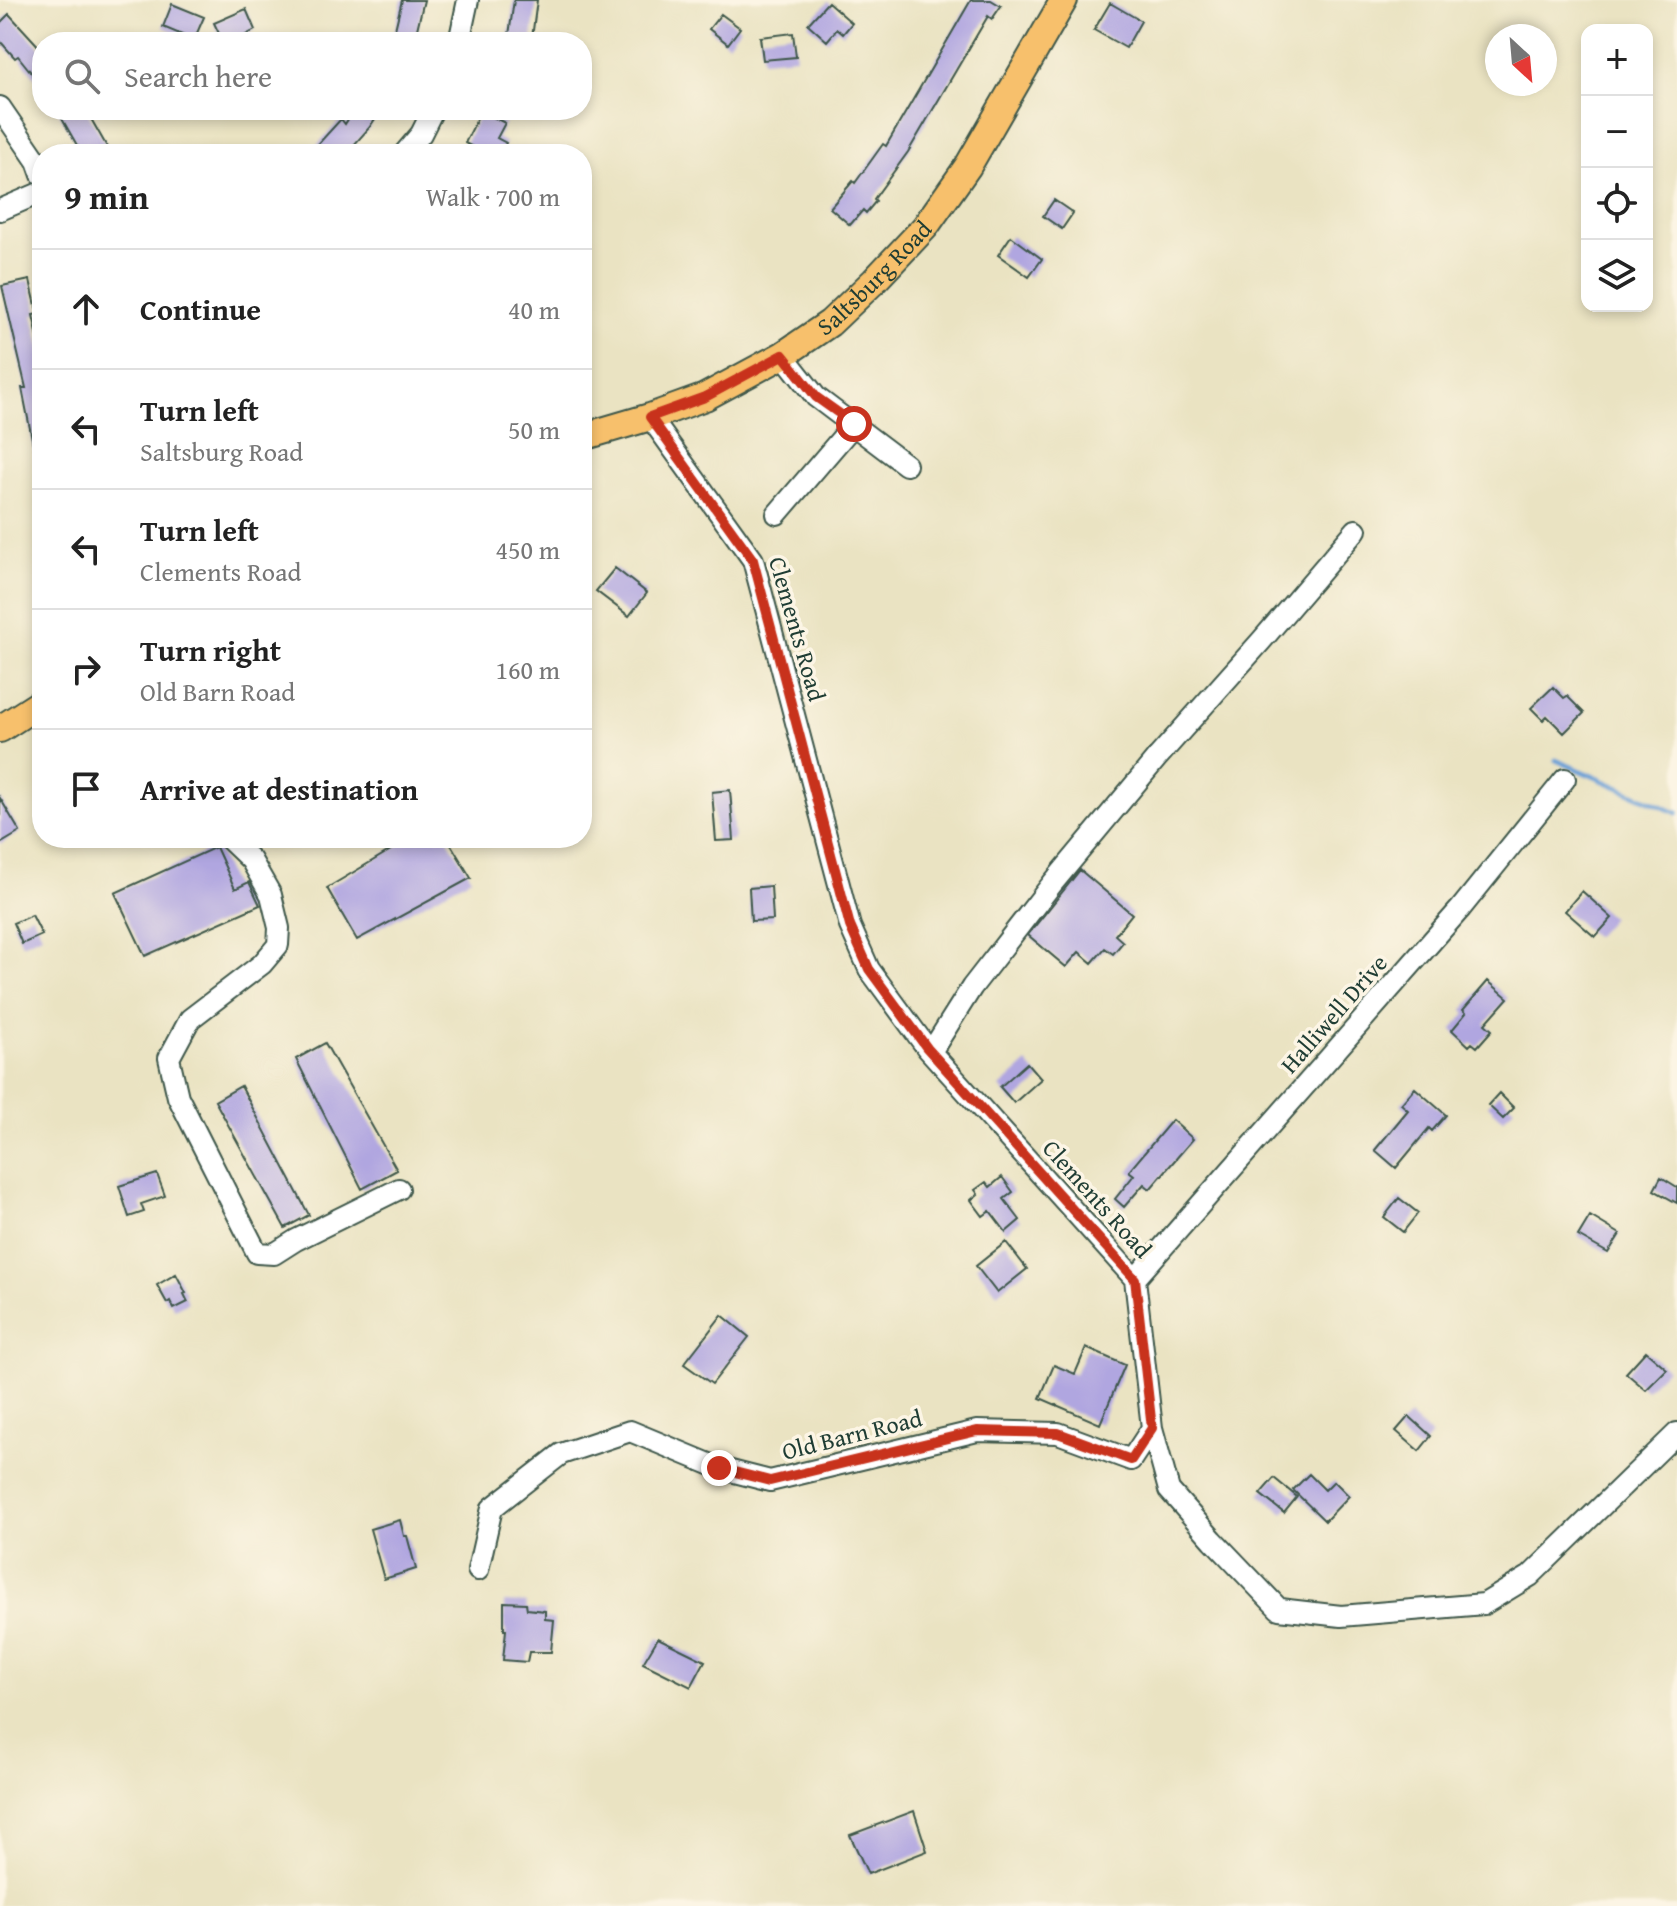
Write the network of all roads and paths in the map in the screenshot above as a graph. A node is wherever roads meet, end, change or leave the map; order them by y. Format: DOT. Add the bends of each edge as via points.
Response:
graph roads {
  1 [pos="468,0"];
  2 [pos="1064,0"];
  3 [pos="461,32"];
  4 [pos="0,107"];
  5 [pos="428,120"];
  6 [pos="412,144"];
  7 [pos="32,154"];
  8 [pos="32,196"];
  9 [pos="0,210"];
  10 [pos="783,355"];
  11 [pos="650,417"];
  12 [pos="854,424"];
  13 [pos="592,434"];
  14 [pos="906,465"];
  15 [pos="777,514"];
  16 [pos="1356,530"];
  17 [pos="32,708"];
  18 [pos="0,729"];
  19 [pos="1565,779"];
  20 [pos="238,848"];
  21 [pos="931,1052"];
  22 [pos="399,1189"];
  23 [pos="1135,1279"];
  24 [pos="1152,1428"];
  25 [pos="1677,1433"];
  26 [pos="478,1570"];
  1 -- 3 [label="street"];
  2 -- 10 [label="main road, Saltsburg Road" via="968,166 925,227 830,323"];
  4 -- 7 [label="street"];
  5 -- 6 [label="street"];
  8 -- 9 [label="street"];
  10 -- 11 [label="main road, Saltsburg Road" via="705,397"];
  10 -- 12 [label="street" via="816,397"];
  11 -- 13 [label="main road, Saltsburg Road"];
  11 -- 21 [label="street, Clements Road" via="753,560 850,926 869,969"];
  12 -- 14 [label="street"];
  12 -- 15 [label="street"];
  16 -- 21 [label="street" via="1052,884 972,987"];
  17 -- 18 [label="main road"];
  19 -- 23 [label="street, Halliwell Drive" via="1461,908"];
  20 -- 22 [label="street" via="271,895 278,945 262,964 190,1019 169,1058 178,1097 257,1253 274,1254"];
  21 -- 23 [label="street, Clements Road"];
  23 -- 24 [label="street, Clements Road"];
  24 -- 25 [label="street, Clements Road" via="1169,1490 1279,1609 1341,1616 1484,1604 1530,1576"];
  24 -- 26 [label="street, Old Barn Road" via="1131,1460 1058,1433 977,1431 770,1481 719,1468 630,1431 561,1454 492,1508"];
}
